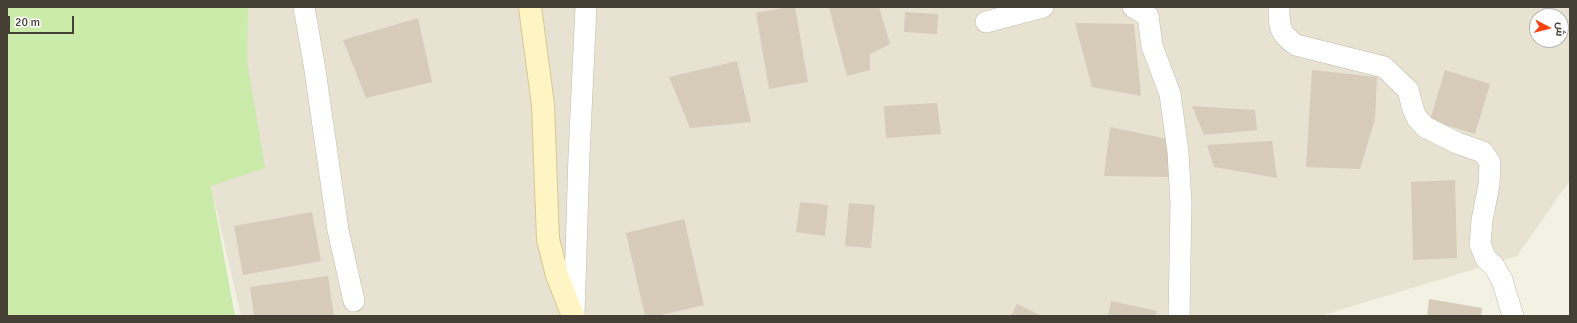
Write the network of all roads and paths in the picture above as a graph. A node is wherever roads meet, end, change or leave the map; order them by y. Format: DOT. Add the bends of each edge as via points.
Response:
graph roads {
  1 [pos="304,7"];
  2 [pos="530,7"];
  3 [pos="586,7"];
  4 [pos="1043,7"];
  5 [pos="1279,7"];
  6 [pos="1144,10"];
  7 [pos="986,22"];
  8 [pos="354,301"];
  9 [pos="573,316"];
  10 [pos="1180,316"];
  11 [pos="1514,316"];
  1 -- 8 [label="street" via="338,230"];
  2 -- 9 [label="main road" via="543,105 548,239 557,275"];
  3 -- 9 [label="street"];
  4 -- 7 [label="street"];
  5 -- 11 [label="street" via="1279,25 1290,41 1296,45 1384,67 1408,90 1413,109 1425,127 1456,143 1483,152 1490,163 1480,244 1486,259 1494,266 1502,280"];
  6 -- 10 [label="street" via="1152,46 1170,94 1178,152 1181,204"];
}
